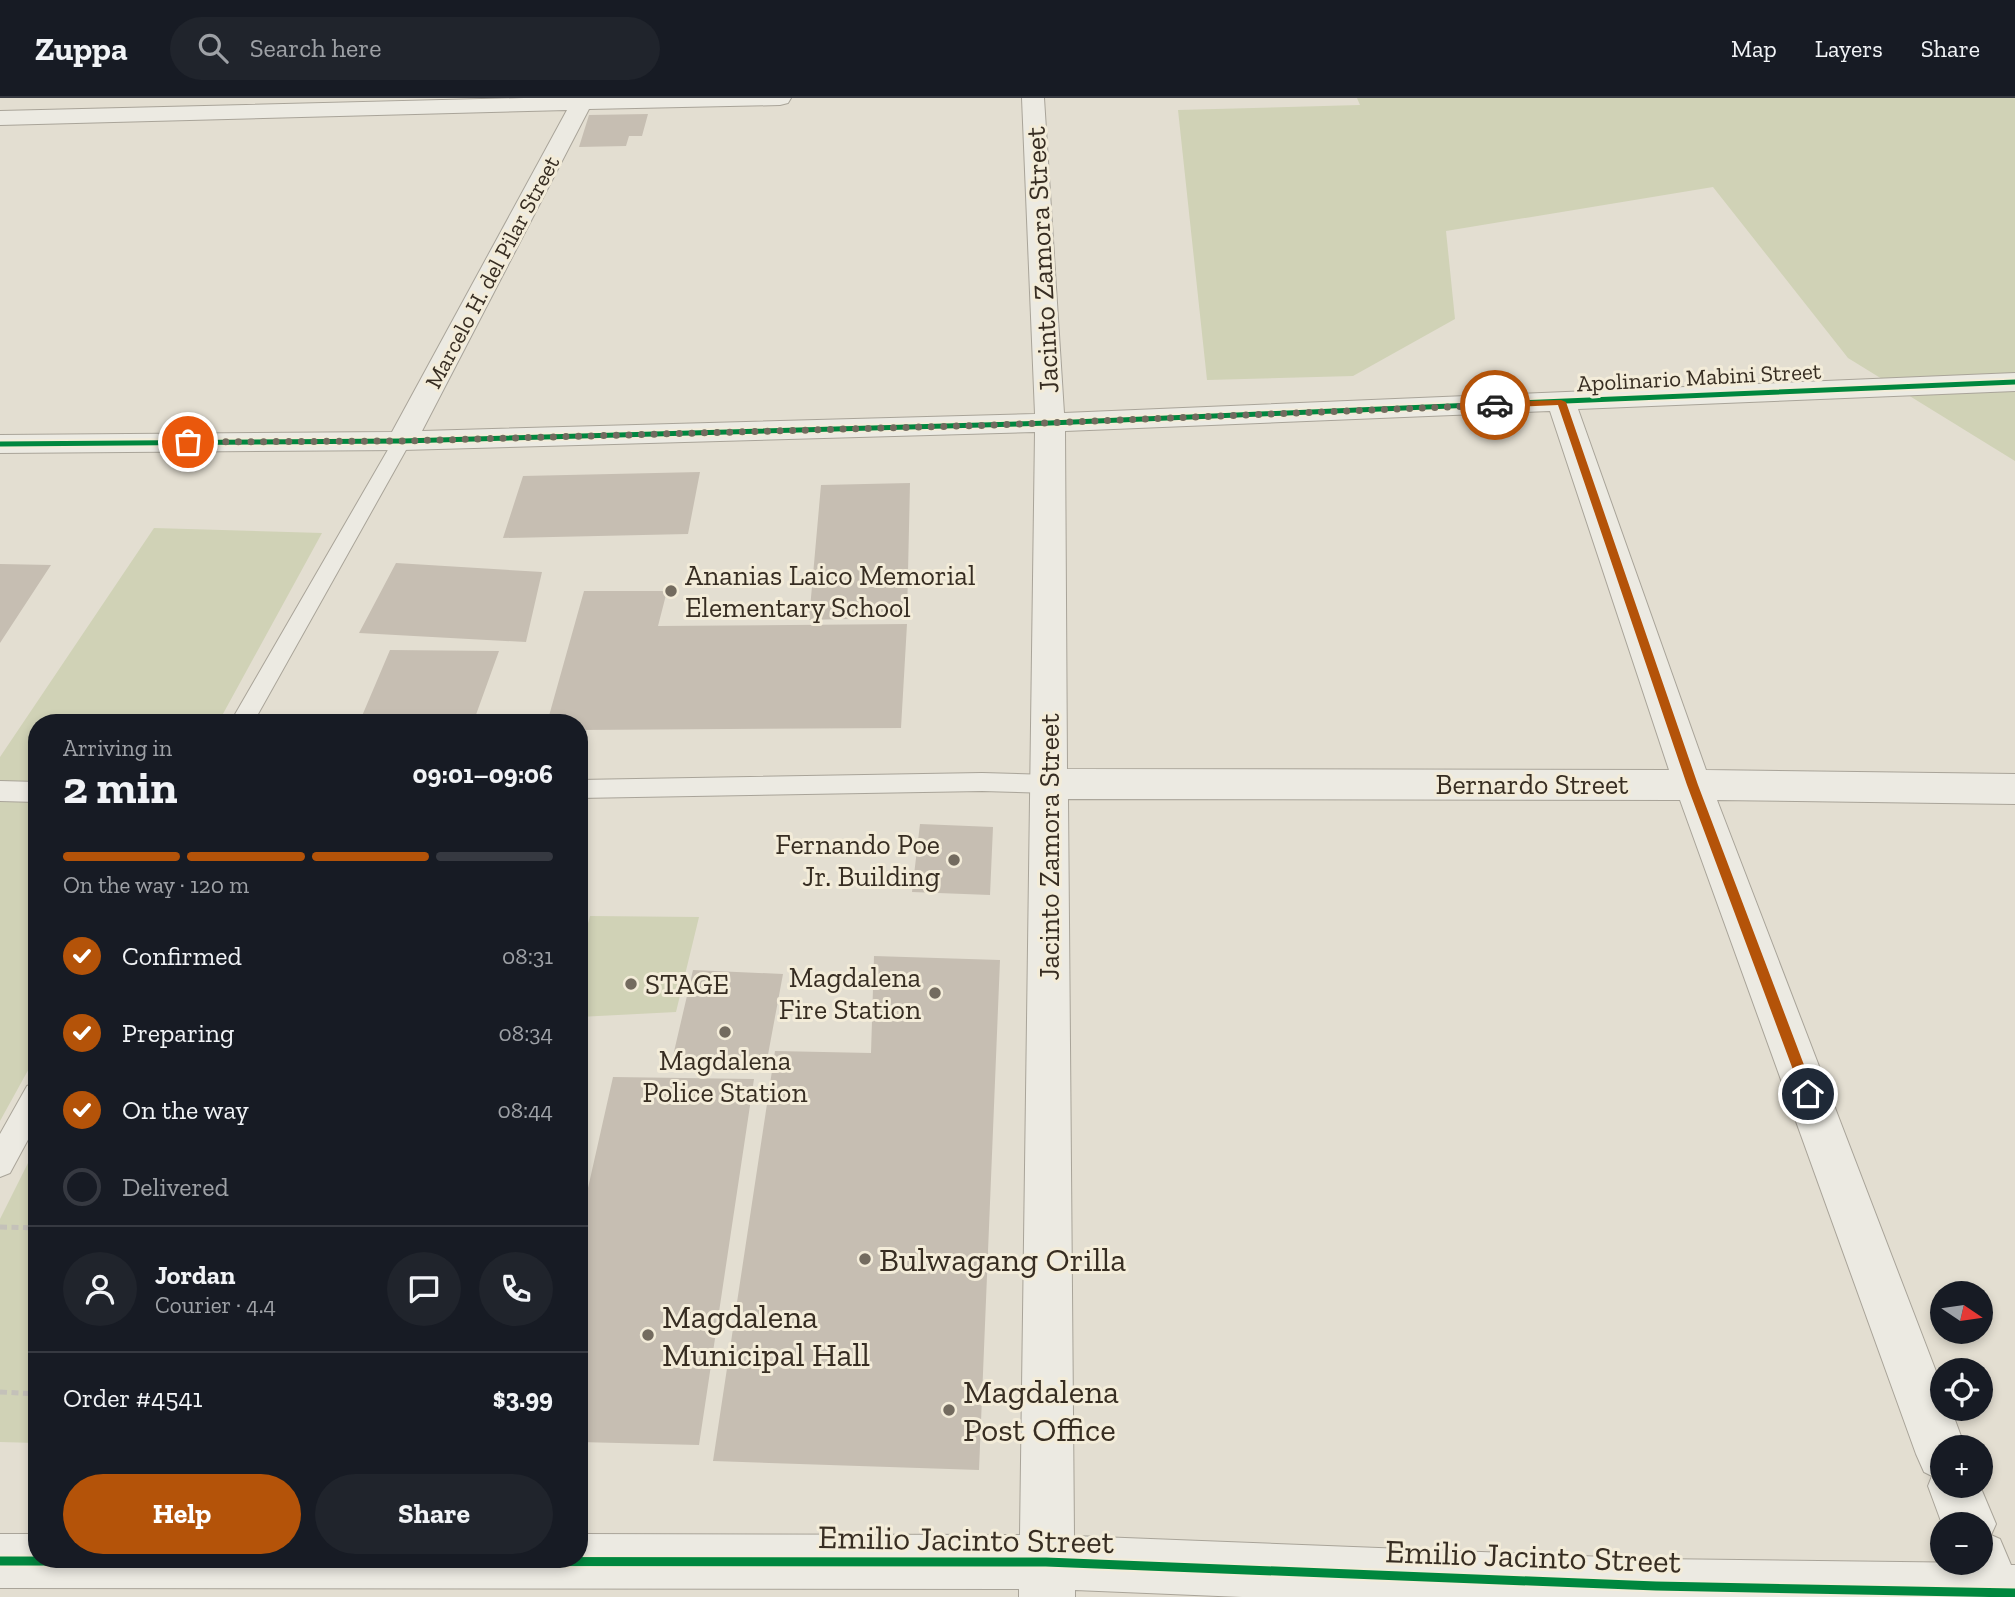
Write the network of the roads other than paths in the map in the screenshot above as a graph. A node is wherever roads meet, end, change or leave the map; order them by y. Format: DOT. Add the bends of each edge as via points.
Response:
graph roads {
  1 [pos="780,98"];
  2 [pos="1033,98"];
  3 [pos="583,101"];
  4 [pos="0,118"];
  5 [pos="2015,382"];
  6 [pos="1561,402"];
  7 [pos="1050,423"];
  8 [pos="402,441"];
  9 [pos="0,444"];
  10 [pos="246,714"];
  11 [pos="1050,784"];
  12 [pos="1693,785"];
  13 [pos="588,789"];
  14 [pos="2015,789"];
  15 [pos="0,791"];
  16 [pos="28,792"];
  17 [pos="28,1125"];
  18 [pos="0,1163"];
  19 [pos="1935,1435"];
  20 [pos="0,1561"];
  21 [pos="28,1561"];
  22 [pos="588,1567"];
  23 [pos="1047,1579"];
  24 [pos="1996,1585"];
  1 -- 3 [label="street"];
  2 -- 7 [label="street, Jacinto Zamora Street"];
  3 -- 4 [label="street"];
  3 -- 8 [label="street, Marcelo H. del Pilar Street"];
  5 -- 6 [label="street, Apolinario Mabini Street"];
  6 -- 7 [label="street, Apolinario Mabini Street"];
  6 -- 12 [label="street"];
  7 -- 8 [label="street, Apolinario Mabini Street"];
  7 -- 11 [label="street, Jacinto Zamora Street"];
  8 -- 9 [label="street, Apolinario Mabini Street"];
  8 -- 10 [label="lane"];
  11 -- 12 [label="street, Bernardo Street"];
  11 -- 13 [label="lane"];
  11 -- 23 [label="street, Jacinto Zamora Street"];
  12 -- 14 [label="street, Bernardo Street"];
  12 -- 19 [label="street"];
  15 -- 16 [label="lane"];
  17 -- 18 [label="lane"];
  20 -- 21 [label="street, Emilio Jacinto Street"];
  22 -- 23 [label="street, Emilio Jacinto Street"];
  23 -- 24 [label="street, Emilio Jacinto Street"];
}
